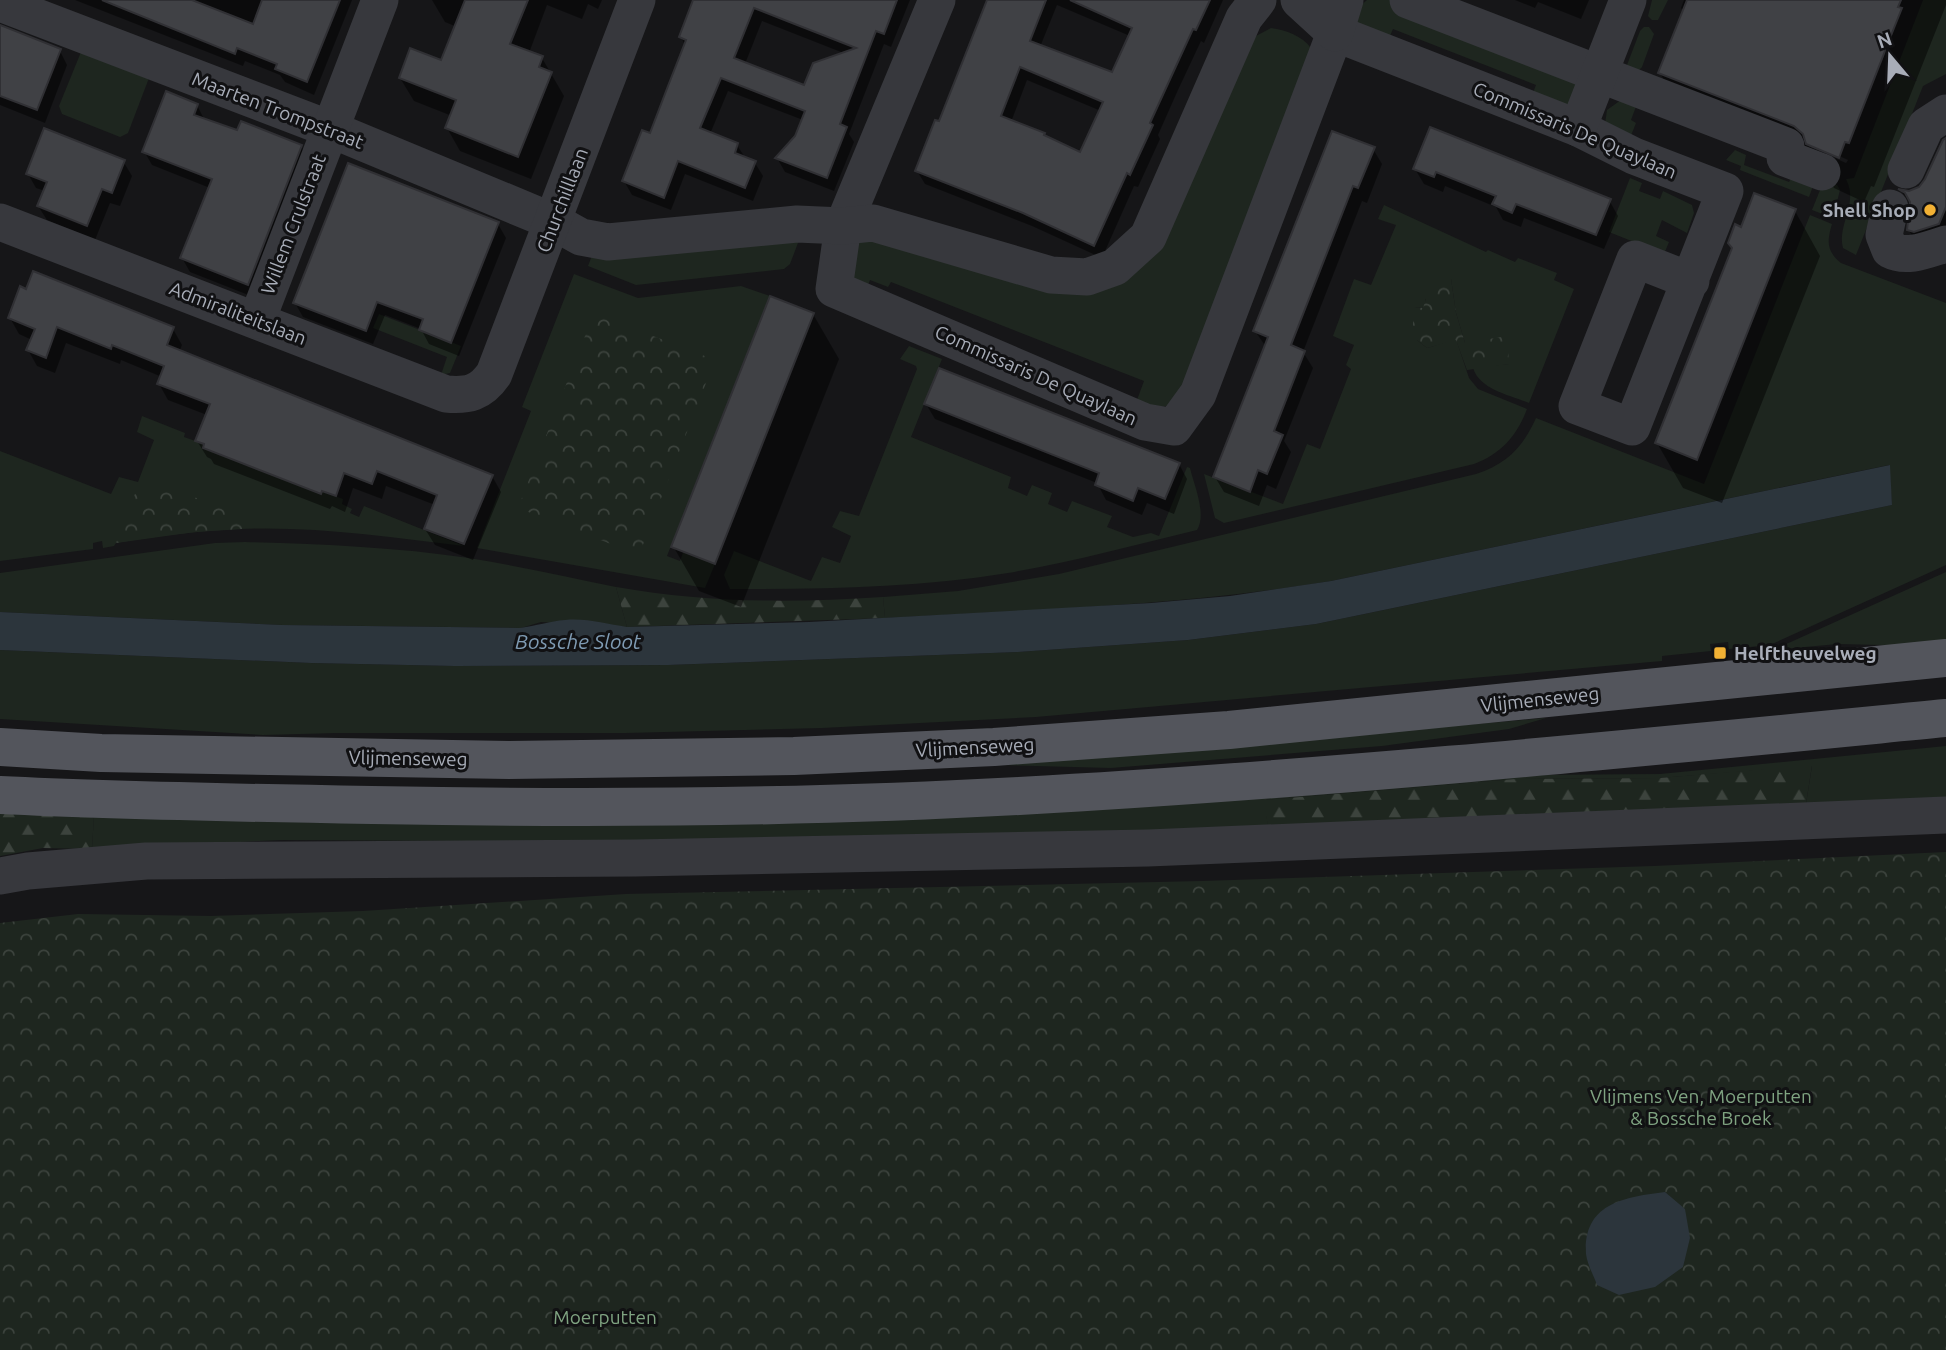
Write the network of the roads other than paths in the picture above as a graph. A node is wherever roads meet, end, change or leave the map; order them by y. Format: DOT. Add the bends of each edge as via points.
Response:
graph roads {
  1 [pos="380,0"];
  2 [pos="637,0"];
  3 [pos="937,0"];
  4 [pos="1258,0"];
  5 [pos="1299,0"];
  6 [pos="1408,0"];
  7 [pos="1629,0"];
  8 [pos="0,3"];
  9 [pos="1340,17"];
  10 [pos="1600,72"];
  11 [pos="1946,113"];
  12 [pos="1578,128"];
  13 [pos="330,129"];
  14 [pos="1906,170"];
  15 [pos="1822,172"];
  16 [pos="1891,208"];
  17 [pos="554,222"];
  18 [pos="1,225"];
  19 [pos="843,226"];
  20 [pos="1946,244"];
  21 [pos="1690,281"];
  22 [pos="257,320"];
  23 [pos="474,393"];
  24 [pos="1946,658"];
  25 [pos="1946,718"];
  26 [pos="0,747"];
  27 [pos="0,795"];
  28 [pos="1946,815"];
  29 [pos="0,876"];
  1 -- 13 [label="street, Willem Crulstraat"];
  2 -- 17 [label="street, Churchilllaan"];
  3 -- 19 [label="street"];
  4 -- 19 [label="street" via="1244,18 1148,237 1115,267 1087,277 1051,275 873,223"];
  5 -- 9 [label="street, Commissaris De Quaylaan"];
  6 -- 10 [label="street"];
  7 -- 10 [label="street"];
  8 -- 13 [label="street, Maarten Trompstraat"];
  9 -- 12 [label="street, Commissaris De Quaylaan"];
  9 -- 19 [label="street, Commissaris De Quaylaan" via="1198,394 1174,427 1145,422 834,289"];
  10 -- 12 [label="street"];
  10 -- 15 [label="street" via="1786,146 1785,158"];
  11 -- 14 [label="street" via="1926,126"];
  12 -- 21 [label="street, Commissaris De Quaylaan" via="1634,156 1725,191"];
  13 -- 17 [label="street, Maarten Trompstraat"];
  13 -- 22 [label="street, Willem Crulstraat"];
  16 -- 20 [label="street" via="1884,234 1890,250 1898,254"];
  17 -- 19 [label="street" via="581,237 608,242 797,224"];
  17 -- 23 [label="street, Churchilllaan" via="494,374"];
  18 -- 22 [label="street, Admiraliteitslaan"];
  22 -- 23 [label="street, Admiraliteitslaan" via="446,394"];
  24 -- 26 [label="main road, Vlijmenseweg" via="1229,730 994,747 509,760"];
  25 -- 27 [label="main road" via="1549,757 1013,796 538,808"];
  28 -- 29 [label="street" via="1148,848 146,861"];
}
